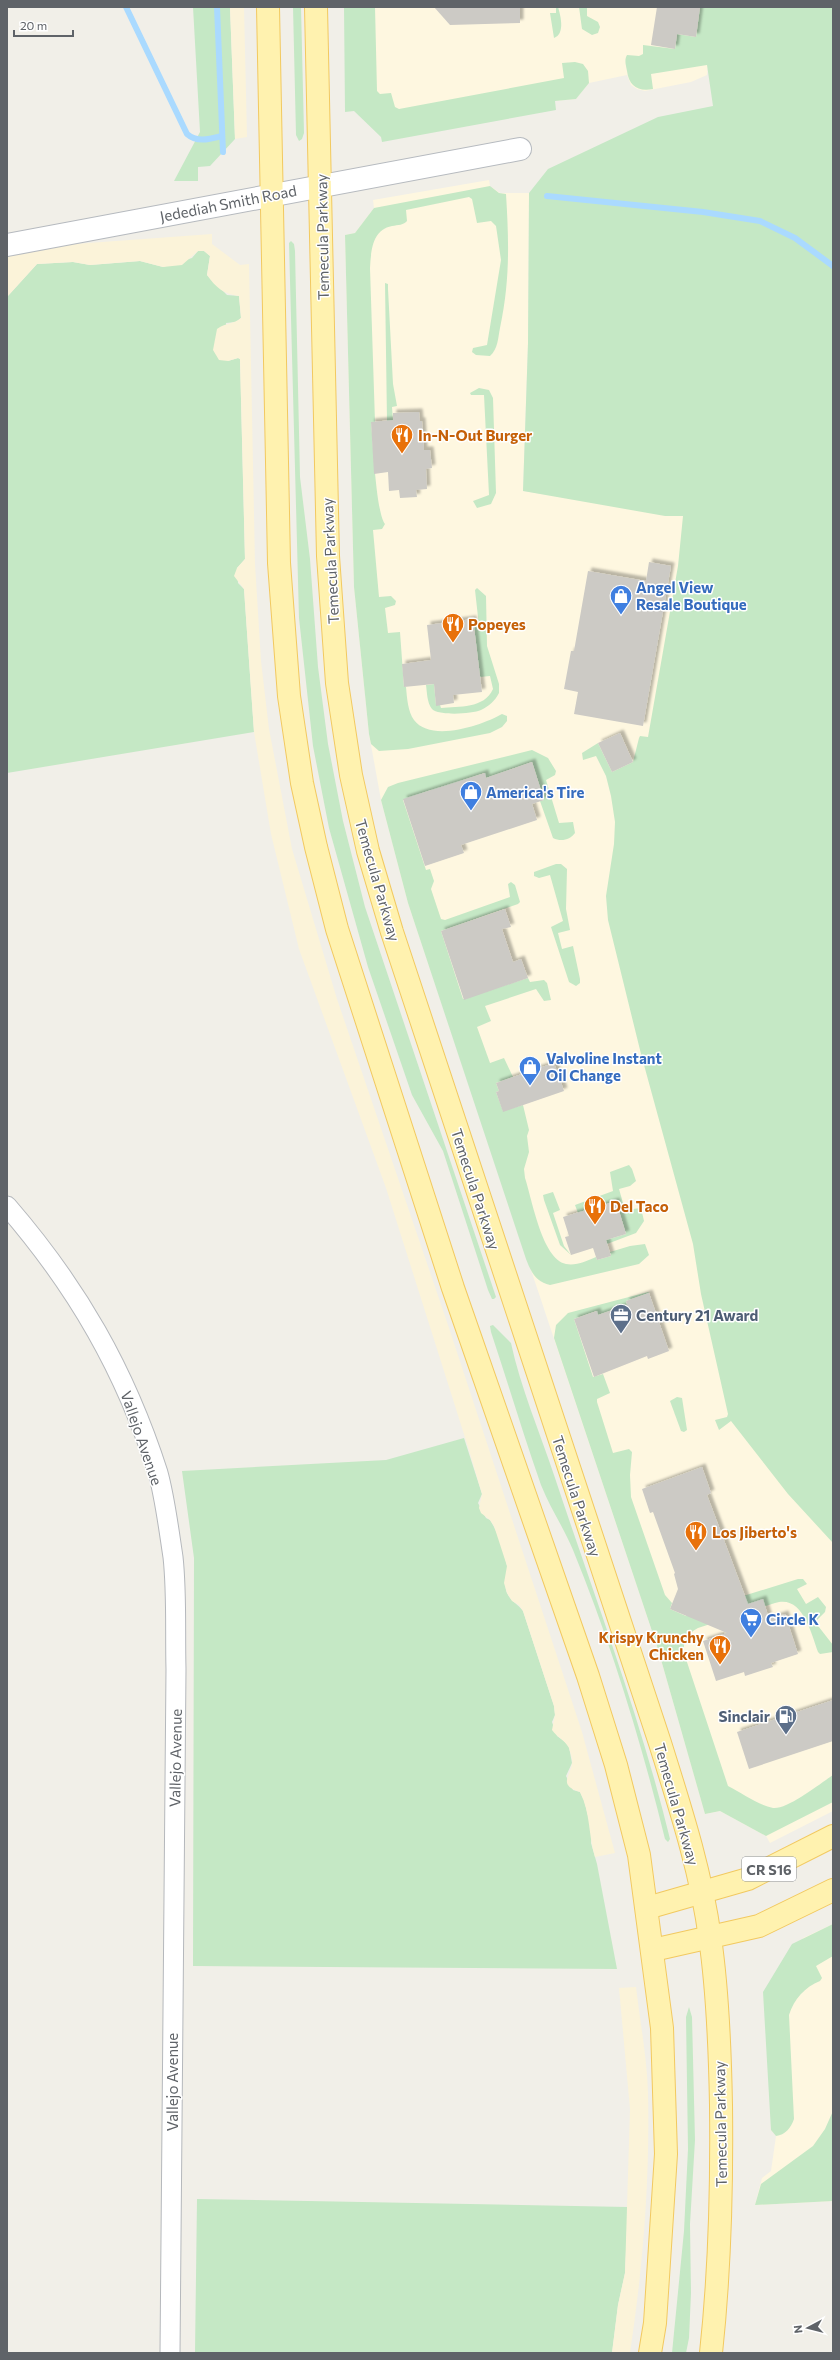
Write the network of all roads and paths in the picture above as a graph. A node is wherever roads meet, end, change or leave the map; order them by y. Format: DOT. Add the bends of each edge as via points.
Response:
graph roads {
  1 [pos="268,7"];
  2 [pos="316,7"];
  3 [pos="520,149"];
  4 [pos="321,186"];
  5 [pos="273,195"];
  6 [pos="7,245"];
  7 [pos="7,1206"];
  8 [pos="833,1836"];
  9 [pos="833,1890"];
  10 [pos="702,1892"];
  11 [pos="647,1908"];
  12 [pos="710,1937"];
  13 [pos="653,1950"];
  14 [pos="170,2353"];
  15 [pos="650,2353"];
  16 [pos="711,2353"];
  1 -- 5 [label="main road"];
  2 -- 4 [label="main road, Temecula Parkway"];
  3 -- 4 [label="street, Jedediah Smith Road"];
  4 -- 5 [label="street, Jedediah Smith Road"];
  4 -- 10 [label="main road, Temecula Parkway" via="328,556 337,683 351,775 368,851 432,1056 660,1743 691,1844"];
  5 -- 6 [label="street, Jedediah Smith Road"];
  5 -- 11 [label="main road" via="279,563 289,696 302,783 337,929 453,1288 588,1676 616,1765 639,1855"];
  7 -- 14 [label="street, Vallejo Avenue" via="41,1246 96,1327 130,1397 158,1474 173,1558 176,1669"];
  8 -- 10 [label="main road, CR S16" via="748,1880"];
  9 -- 12 [label="main road" via="759,1926"];
  10 -- 11 [label="main road, CR S16"];
  10 -- 12 [label="main road, Temecula Parkway"];
  11 -- 13 [label="main road"];
  12 -- 13 [label="main road"];
  12 -- 16 [label="main road, Temecula Parkway" via="720,2065 722,2159 718,2285"];
  13 -- 15 [label="main road" via="662,2028 666,2154 655,2322"];
}
